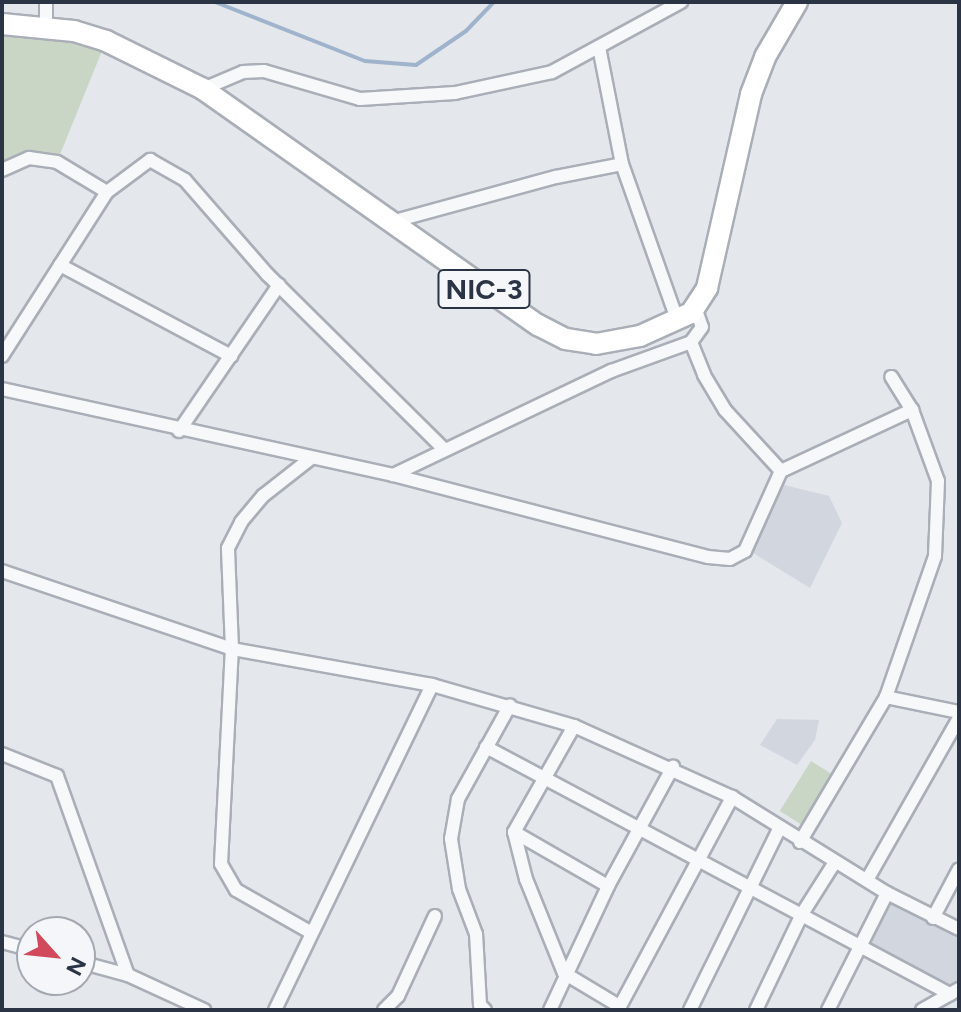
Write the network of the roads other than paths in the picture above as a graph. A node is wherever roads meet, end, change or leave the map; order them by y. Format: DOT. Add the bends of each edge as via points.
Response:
graph roads {
  1 [pos="46,2"];
  2 [pos="681,2"];
  3 [pos="797,2"];
  4 [pos="2,24"];
  5 [pos="46,27"];
  6 [pos="599,47"];
  7 [pos="203,89"];
  8 [pos="622,164"];
  9 [pos="2,170"];
  10 [pos="107,192"];
  11 [pos="391,222"];
  12 [pos="60,265"];
  13 [pos="279,285"];
  14 [pos="695,307"];
  15 [pos="677,319"];
  16 [pos="691,342"];
  17 [pos="2,356"];
  18 [pos="231,356"];
  19 [pos="891,377"];
  20 [pos="2,389"];
  21 [pos="912,410"];
  22 [pos="179,431"];
  23 [pos="444,449"];
  24 [pos="310,459"];
  25 [pos="781,471"];
  26 [pos="393,475"];
  27 [pos="2,571"];
  28 [pos="232,649"];
  29 [pos="432,685"];
  30 [pos="886,697"];
  31 [pos="510,705"];
  32 [pos="959,712"];
  33 [pos="959,718"];
  34 [pos="574,726"];
  35 [pos="486,747"];
  36 [pos="2,754"];
  37 [pos="673,767"];
  38 [pos="547,777"];
  39 [pos="732,797"];
  40 [pos="638,828"];
  41 [pos="779,829"];
  42 [pos="514,832"];
  43 [pos="800,842"];
  44 [pos="694,861"];
  45 [pos="835,862"];
  46 [pos="959,869"];
  47 [pos="867,880"];
  48 [pos="608,886"];
  49 [pos="749,886"];
  50 [pos="887,893"];
  51 [pos="802,914"];
  52 [pos="435,916"];
  53 [pos="933,918"];
  54 [pos="959,929"];
  55 [pos="310,932"];
  56 [pos="862,944"];
  57 [pos="96,966"];
  58 [pos="564,973"];
  59 [pos="128,975"];
  60 [pos="954,991"];
  61 [pos="618,1008"];
  62 [pos="204,1010"];
  63 [pos="275,1010"];
  64 [pos="384,1010"];
  65 [pos="485,1010"];
  66 [pos="550,1010"];
  67 [pos="690,1010"];
  68 [pos="756,1010"];
  69 [pos="828,1010"];
  70 [pos="922,1010"];
  1 -- 5 [label="street"];
  2 -- 6 [label="street"];
  3 -- 14 [label="main road" via="765,57 751,94 718,255"];
  4 -- 5 [label="main road, NIC-3"];
  5 -- 7 [label="main road, NIC-3" via="106,41"];
  6 -- 7 [label="street" via="552,72 455,93 360,99 264,71 243,72"];
  6 -- 8 [label="street"];
  7 -- 11 [label="main road, NIC-3"];
  8 -- 11 [label="street"];
  8 -- 15 [label="street"];
  9 -- 10 [label="street" via="29,158 57,162"];
  10 -- 12 [label="street"];
  10 -- 13 [label="street" via="150,160 167,165"];
  11 -- 15 [label="main road, NIC-3" via="566,339 616,343"];
  12 -- 17 [label="street"];
  12 -- 18 [label="street"];
  13 -- 18 [label="street"];
  13 -- 23 [label="street"];
  14 -- 15 [label="main road, NIC-3"];
  14 -- 16 [label="street" via="702,327"];
  16 -- 23 [label="street" via="611,371"];
  16 -- 25 [label="street" via="725,410"];
  18 -- 22 [label="street"];
  19 -- 21 [label="street"];
  20 -- 22 [label="street"];
  21 -- 25 [label="street"];
  21 -- 30 [label="street" via="938,481 935,556"];
  22 -- 24 [label="street"];
  23 -- 26 [label="street"];
  24 -- 26 [label="street"];
  24 -- 28 [label="street" via="264,495 228,548"];
  25 -- 26 [label="street" via="745,551 730,559"];
  27 -- 28 [label="street"];
  28 -- 29 [label="street"];
  28 -- 55 [label="street" via="221,864 236,890"];
  29 -- 31 [label="street"];
  29 -- 55 [label="street"];
  30 -- 32 [label="street"];
  30 -- 43 [label="street"];
  31 -- 34 [label="street"];
  31 -- 35 [label="street"];
  33 -- 47 [label="street"];
  34 -- 37 [label="street"];
  34 -- 38 [label="street"];
  35 -- 38 [label="street"];
  35 -- 65 [label="street" via="458,799 451,839 459,889 476,934 480,1005"];
  36 -- 59 [label="street" via="57,776"];
  37 -- 39 [label="street"];
  37 -- 40 [label="street"];
  38 -- 40 [label="street"];
  38 -- 42 [label="street"];
  39 -- 41 [label="street"];
  39 -- 44 [label="street"];
  40 -- 44 [label="street"];
  40 -- 48 [label="street"];
  41 -- 43 [label="street"];
  41 -- 49 [label="street"];
  42 -- 48 [label="street"];
  42 -- 58 [label="street" via="526,879"];
  43 -- 45 [label="street"];
  44 -- 49 [label="street"];
  44 -- 61 [label="street"];
  45 -- 47 [label="street"];
  45 -- 51 [label="street"];
  46 -- 53 [label="street"];
  47 -- 50 [label="street"];
  48 -- 58 [label="street"];
  49 -- 51 [label="street"];
  49 -- 67 [label="street"];
  50 -- 53 [label="street"];
  50 -- 56 [label="street"];
  51 -- 56 [label="street"];
  51 -- 68 [label="street"];
  52 -- 64 [label="street" via="398,996"];
  53 -- 54 [label="street"];
  55 -- 63 [label="street"];
  56 -- 60 [label="street"];
  56 -- 69 [label="street"];
  57 -- 59 [label="street"];
  58 -- 61 [label="street"];
  58 -- 66 [label="street"];
  59 -- 62 [label="street"];
  60 -- 70 [label="street"];
}
